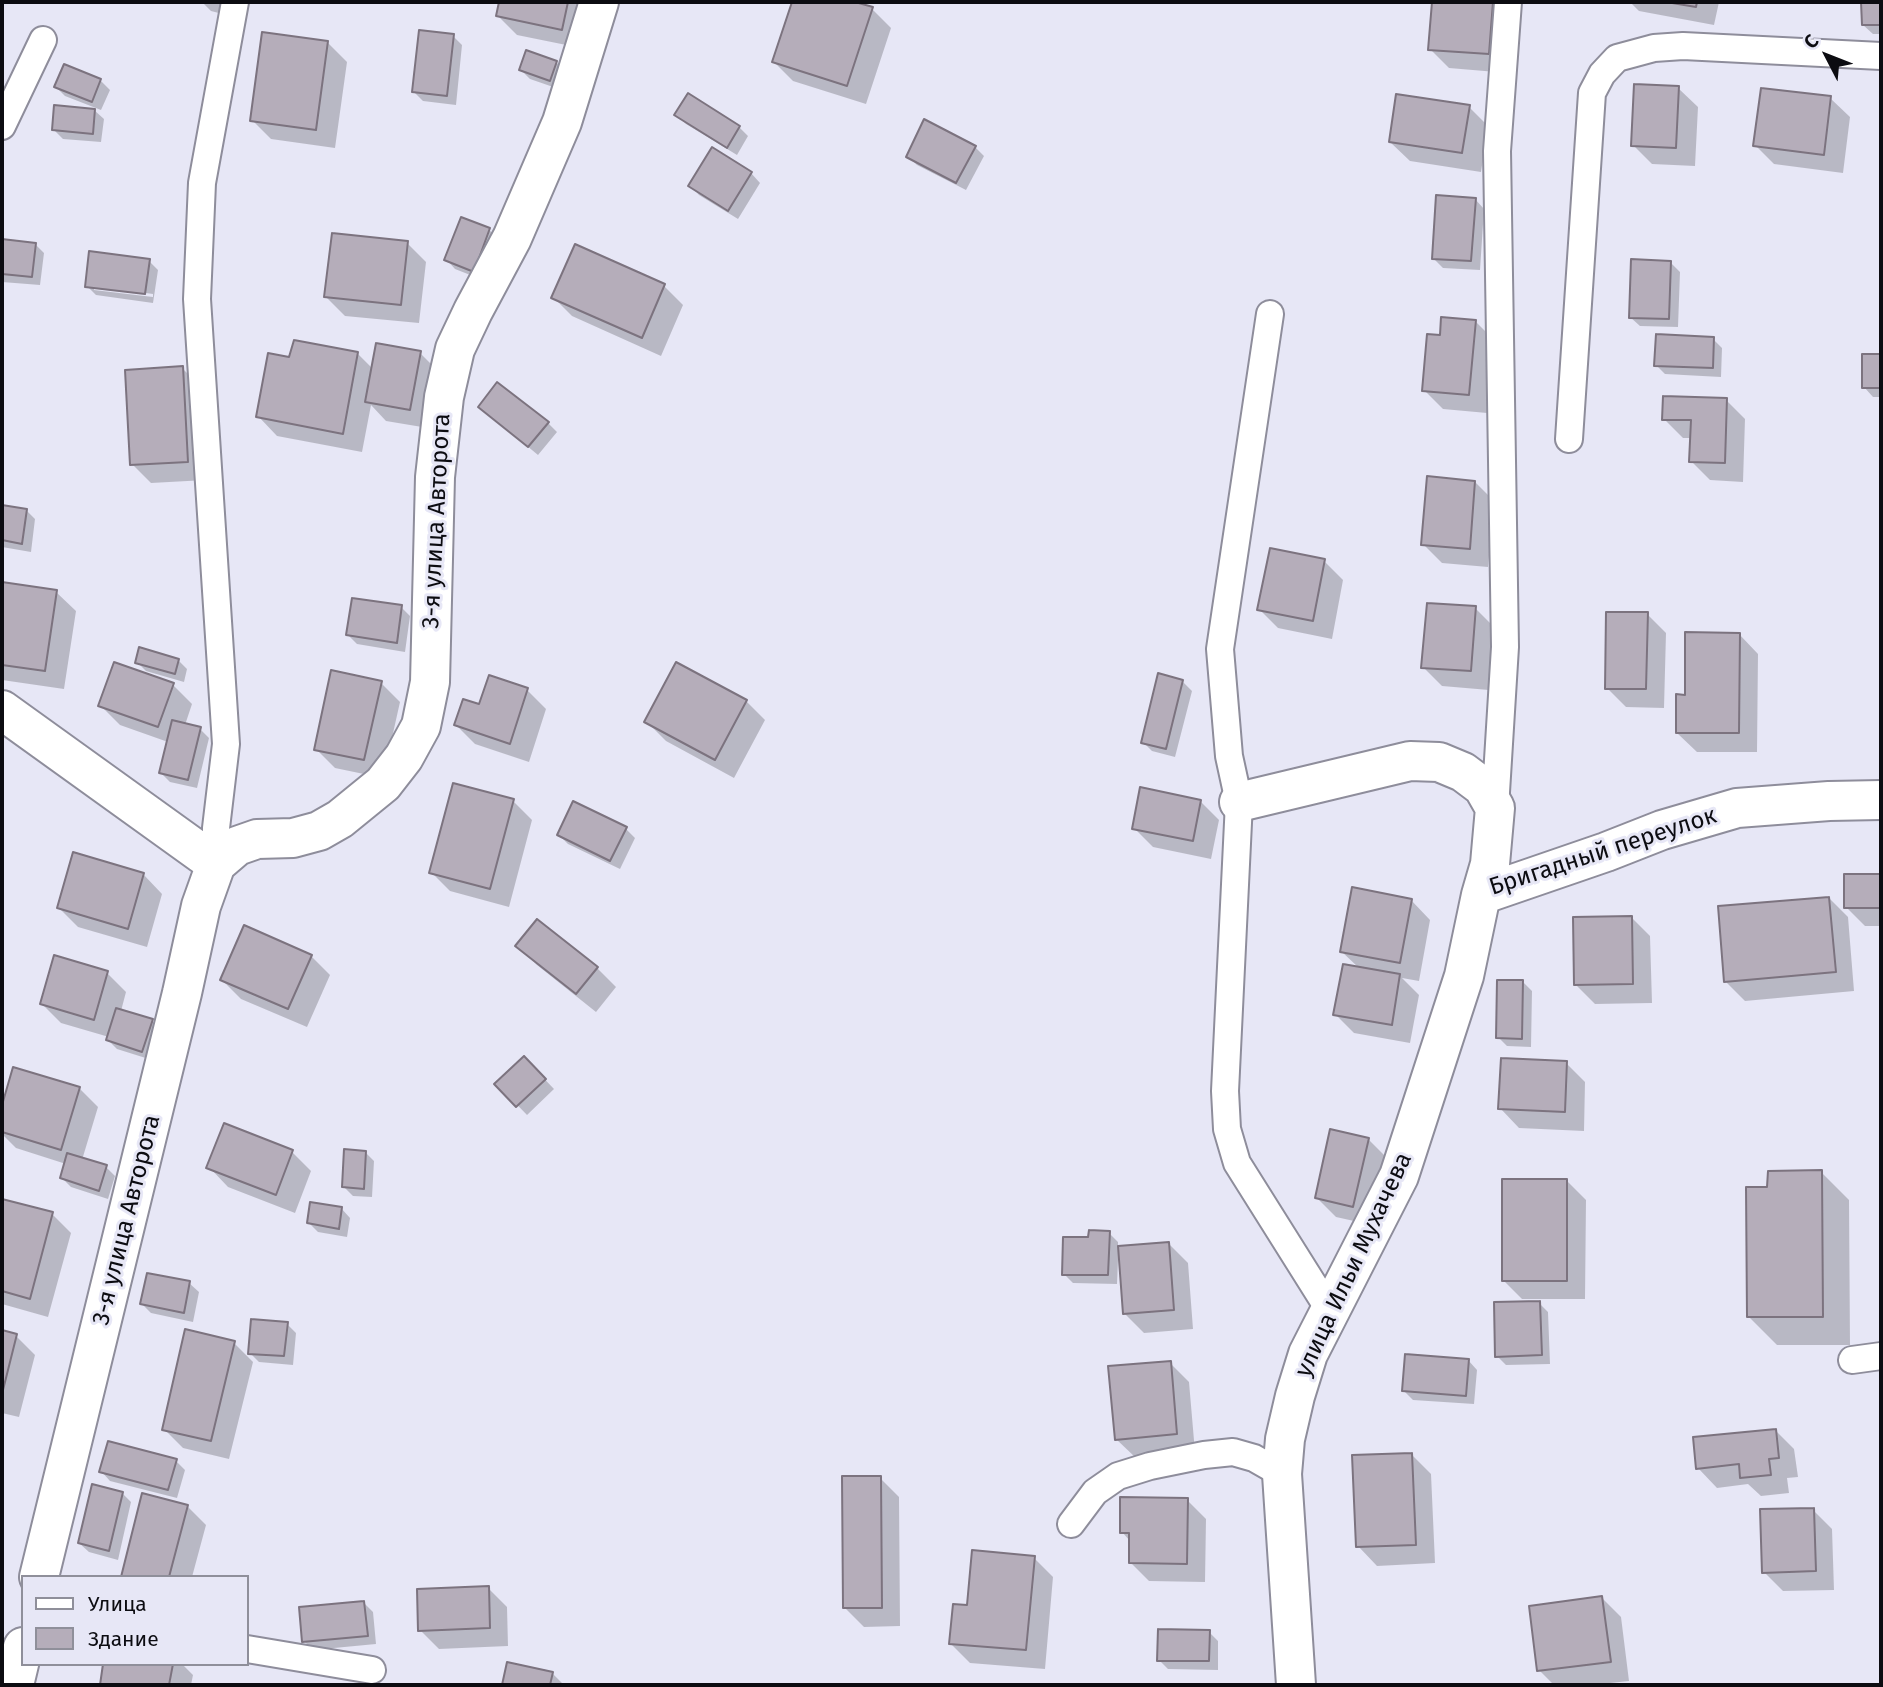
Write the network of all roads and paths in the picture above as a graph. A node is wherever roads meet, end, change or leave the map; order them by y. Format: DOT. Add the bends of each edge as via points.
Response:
graph roads {
  1 [pos="235,2"];
  2 [pos="599,2"];
  3 [pos="1508,2"];
  4 [pos="43,40"];
  5 [pos="1881,56"];
  6 [pos="2,125"];
  7 [pos="1270,314"];
  8 [pos="1569,439"];
  9 [pos="2,710"];
  10 [pos="1881,800"];
  11 [pos="1239,802"];
  12 [pos="1494,808"];
  13 [pos="216,864"];
  14 [pos="1481,895"];
  15 [pos="1330,1311"];
  16 [pos="1881,1356"];
  17 [pos="1852,1360"];
  18 [pos="1282,1474"];
  19 [pos="1071,1524"];
  20 [pos="39,1575"];
  21 [pos="248,1649"];
  22 [pos="21,1655"];
  23 [pos="372,1670"];
  24 [pos="14,1685"];
  25 [pos="1296,1685"];
  1 -- 13 [label="lane, 3-я улица Авторота" via="202,183 197,299 226,744"];
  2 -- 13 [label="street, 3-я улица Авторота" via="562,122 512,238 456,349 444,397 435,477 430,682 421,726 383,784 340,818 293,838 257,839 237,846"];
  3 -- 12 [label="lane" via="1497,151 1505,647"];
  4 -- 6 [label="lane"];
  5 -- 8 [label="lane" via="1683,46 1617,58 1602,74 1592,93"];
  7 -- 11 [label="lane" via="1220,649 1227,742"];
  9 -- 13 [label="street"];
  10 -- 14 [label="street, Бригадный переулок" via="1737,808"];
  11 -- 12 [label="street" via="1410,761 1439,762 1463,772 1483,787"];
  11 -- 15 [label="lane" via="1227,1129 1237,1163"];
  12 -- 14 [label="street, Бригадный переулок" via="1490,864"];
  13 -- 20 [label="street, 3-я улица Авторота" via="201,906"];
  14 -- 15 [label="street, улица Ильи Мухачева" via="1464,976 1399,1176"];
  15 -- 18 [label="street, улица Ильи Мухачева" via="1308,1354 1295,1396"];
  16 -- 17 [label="lane"];
  18 -- 19 [label="lane" via="1233,1452 1150,1466 1118,1476 1095,1492"];
  18 -- 25 [label="street, улица Ильи Мухачева"];
  21 -- 23 [label="lane"];
  22 -- 24 [label="street"];
}
